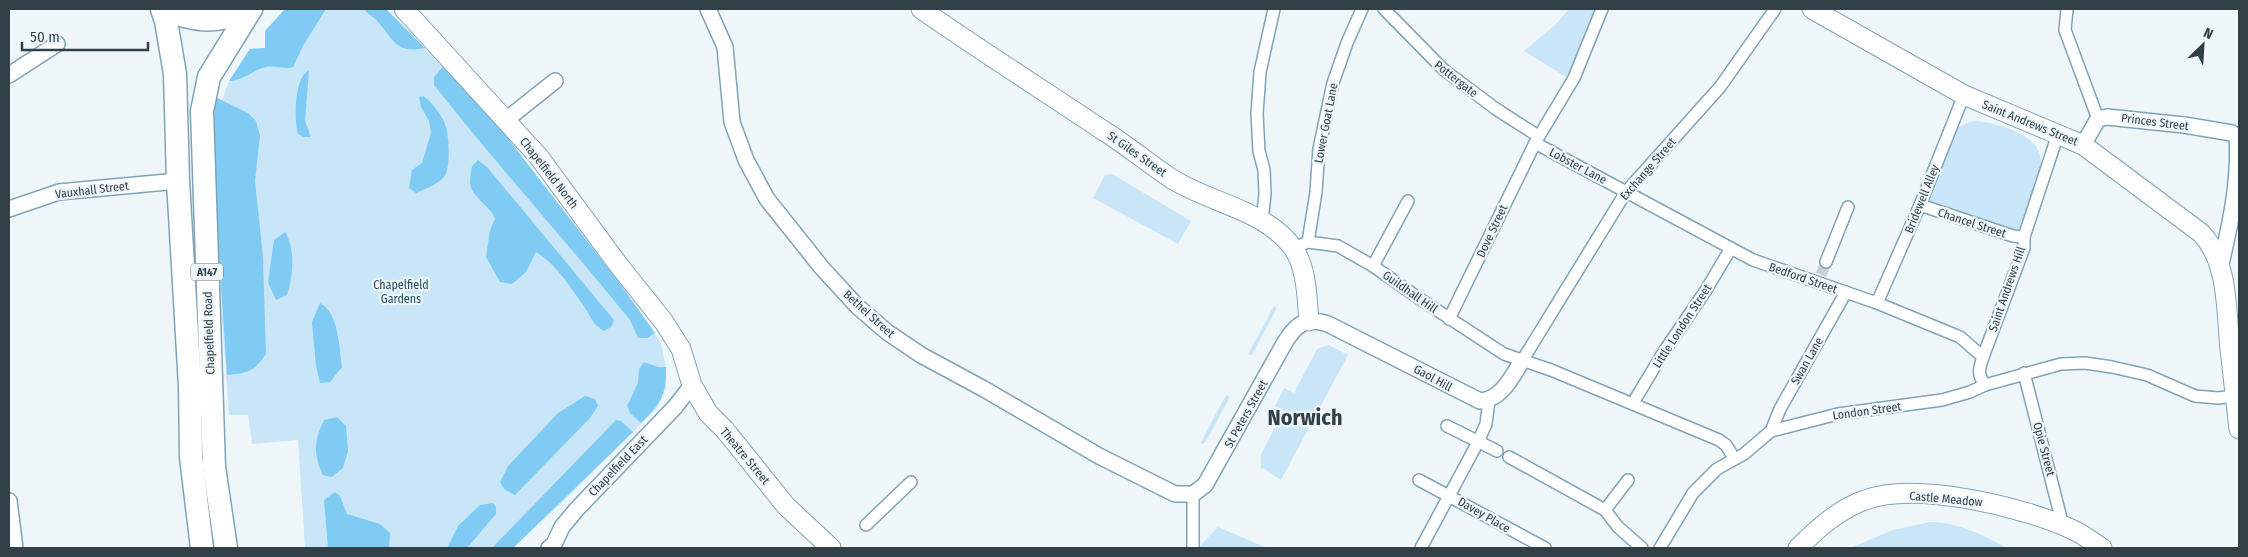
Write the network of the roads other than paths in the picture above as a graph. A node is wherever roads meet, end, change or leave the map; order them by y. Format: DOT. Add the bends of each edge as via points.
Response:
graph roads {
  1 [pos="162,9"];
  2 [pos="251,9"];
  3 [pos="404,9"];
  4 [pos="708,9"];
  5 [pos="921,9"];
  6 [pos="1274,9"];
  7 [pos="1362,9"];
  8 [pos="1384,9"];
  9 [pos="1602,9"];
  10 [pos="1775,9"];
  11 [pos="1812,9"];
  12 [pos="2067,9"];
  13 [pos="58,44"];
  14 [pos="9,75"];
  15 [pos="555,81"];
  16 [pos="1964,95"];
  17 [pos="2098,119"];
  18 [pos="506,120"];
  19 [pos="2058,134"];
  20 [pos="2238,137"];
  21 [pos="1536,140"];
  22 [pos="2083,145"];
  23 [pos="178,180"];
  24 [pos="1626,192"];
  25 [pos="1408,200"];
  26 [pos="1920,205"];
  27 [pos="1848,207"];
  28 [pos="9,209"];
  29 [pos="1262,221"];
  30 [pos="2024,237"];
  31 [pos="1301,245"];
  32 [pos="1731,248"];
  33 [pos="1826,262"];
  34 [pos="1373,266"];
  35 [pos="2220,268"];
  36 [pos="1846,292"];
  37 [pos="1877,302"];
  38 [pos="1449,319"];
  39 [pos="1308,322"];
  40 [pos="2234,339"];
  41 [pos="681,349"];
  42 [pos="1983,357"];
  43 [pos="1522,361"];
  44 [pos="2024,373"];
  45 [pos="692,385"];
  46 [pos="1985,385"];
  47 [pos="2235,396"];
  48 [pos="1489,400"];
  49 [pos="1633,403"];
  50 [pos="1447,426"];
  51 [pos="2239,429"];
  52 [pos="1771,432"];
  53 [pos="1478,442"];
  54 [pos="1497,451"];
  55 [pos="1509,457"];
  56 [pos="1734,458"];
  57 [pos="1419,480"];
  58 [pos="1628,480"];
  59 [pos="912,482"];
  60 [pos="1193,494"];
  61 [pos="1450,495"];
  62 [pos="9,501"];
  63 [pos="1605,510"];
  64 [pos="866,525"];
  65 [pos="2063,526"];
  66 [pos="553,547"];
  67 [pos="15,548"];
  68 [pos="202,548"];
  69 [pos="226,548"];
  70 [pos="831,548"];
  71 [pos="1194,548"];
  72 [pos="1421,548"];
  73 [pos="1545,548"];
  74 [pos="1642,548"];
  75 [pos="1660,548"];
  76 [pos="1798,548"];
  77 [pos="2102,548"];
  1 -- 2 [label="main road, A147" via="206,21 226,19"];
  1 -- 23 [label="main road, Chapelfield Road / A147" via="175,74"];
  2 -- 69 [label="main road, Chapelfield Road / A147" via="209,77 202,111 214,467"];
  3 -- 18 [label="street, Chapelfield North"];
  4 -- 60 [label="street, Bethel Street" via="725,47 728,103 750,168 767,199 857,306 921,355 1100,456 1175,494"];
  5 -- 29 [label="street, St Giles Street" via="1174,180"];
  6 -- 29 [label="street" via="1260,72 1257,114 1259,152 1264,170"];
  7 -- 31 [label="street, Lower Goat Lane" via="1333,84 1319,149 1316,192"];
  8 -- 21 [label="street, Pottergate" via="1444,70"];
  9 -- 21 [label="street, Dove Street" via="1574,78"];
  10 -- 24 [label="street, Exchange Street" via="1720,87"];
  11 -- 16 [label="street, Saint Andrews Street"];
  12 -- 17 [label="street" via="2065,30"];
  13 -- 14 [label="street"];
  15 -- 18 [label="street"];
  16 -- 19 [label="street, Saint Andrews Street"];
  16 -- 26 [label="street, Bridewell Alley"];
  17 -- 20 [label="street, Princes Street" via="2107,117 2184,125 2232,132"];
  17 -- 22 [label="street"];
  18 -- 41 [label="street, Chapelfield North" via="649,302"];
  19 -- 22 [label="street, Saint Andrews Street"];
  19 -- 30 [label="street, Saint Andrews Hill"];
  20 -- 35 [label="street" via="2230,224"];
  21 -- 24 [label="street, Lobster Lane"];
  21 -- 38 [label="street, Dove Street"];
  22 -- 35 [label="street, Saint Andrews Street" via="2192,224 2210,242"];
  23 -- 28 [label="street, Vauxhall Street" via="59,192"];
  23 -- 68 [label="main road, Chapelfield Road / A147" via="191,457"];
  24 -- 32 [label="street, Bedford Street"];
  24 -- 43 [label="street, Exchange Street"];
  25 -- 34 [label="street"];
  26 -- 30 [label="street, Chancel Street" via="2012,236"];
  26 -- 37 [label="street, Bridewell Alley"];
  27 -- 33 [label="street"];
  29 -- 31 [label="street, St Giles Street"];
  30 -- 42 [label="street, Saint Andrews Hill" via="2024,248"];
  31 -- 34 [label="street, Guildhall Hill" via="1338,246"];
  31 -- 39 [label="street, St Giles Street"];
  32 -- 36 [label="street, Bedford Street" via="1753,260 1819,279"];
  32 -- 49 [label="street, Little London Street"];
  34 -- 38 [label="street, Guildhall Hill"];
  35 -- 40 [label="street, Saint Andrews Street"];
  36 -- 37 [label="street, Bedford Street"];
  36 -- 52 [label="street, Swan Lane" via="1780,409"];
  37 -- 42 [label="street, Bedford Street" via="1960,337"];
  38 -- 43 [label="street, Guildhall Hill" via="1504,354"];
  39 -- 48 [label="street, Gaol Hill" via="1316,320 1328,324 1461,393 1480,401"];
  39 -- 60 [label="street, St Peters Street" via="1293,329 1205,485"];
  40 -- 47 [label="street, Saint Andrews Street"];
  41 -- 45 [label="street, Theatre Street"];
  42 -- 46 [label="street, Saint Andrews Hill" via="1979,372"];
  43 -- 48 [label="street" via="1498,395"];
  43 -- 49 [label="street"];
  44 -- 46 [label="street, London Street"];
  44 -- 47 [label="street, London Street" via="2061,364 2086,363 2147,375 2195,396"];
  44 -- 65 [label="street, Opie Street"];
  45 -- 66 [label="street, Chapelfield East" via="675,407 576,510 562,527"];
  45 -- 70 [label="street, Theatre Street" via="708,414 725,430 786,506"];
  46 -- 52 [label="street, London Street" via="1942,400 1838,414"];
  47 -- 51 [label="street, Saint Andrews Street"];
  48 -- 53 [label="street" via="1486,424"];
  49 -- 56 [label="street" via="1719,440"];
  50 -- 53 [label="street"];
  52 -- 56 [label="street, London Street"];
  53 -- 54 [label="street"];
  53 -- 61 [label="street"];
  55 -- 63 [label="street"];
  56 -- 75 [label="street, London Street" via="1717,469 1693,493"];
  57 -- 61 [label="street, Davey Place"];
  58 -- 63 [label="street"];
  59 -- 64 [label="street"];
  60 -- 71 [label="street"];
  61 -- 72 [label="street"];
  61 -- 73 [label="street, Davey Place"];
  62 -- 67 [label="street"];
  63 -- 74 [label="street" via="1618,527"];
  65 -- 76 [label="street, Castle Meadow" via="2001,505 1932,495 1886,494 1842,512 1816,530"];
  65 -- 77 [label="street, Castle Meadow"];
}
